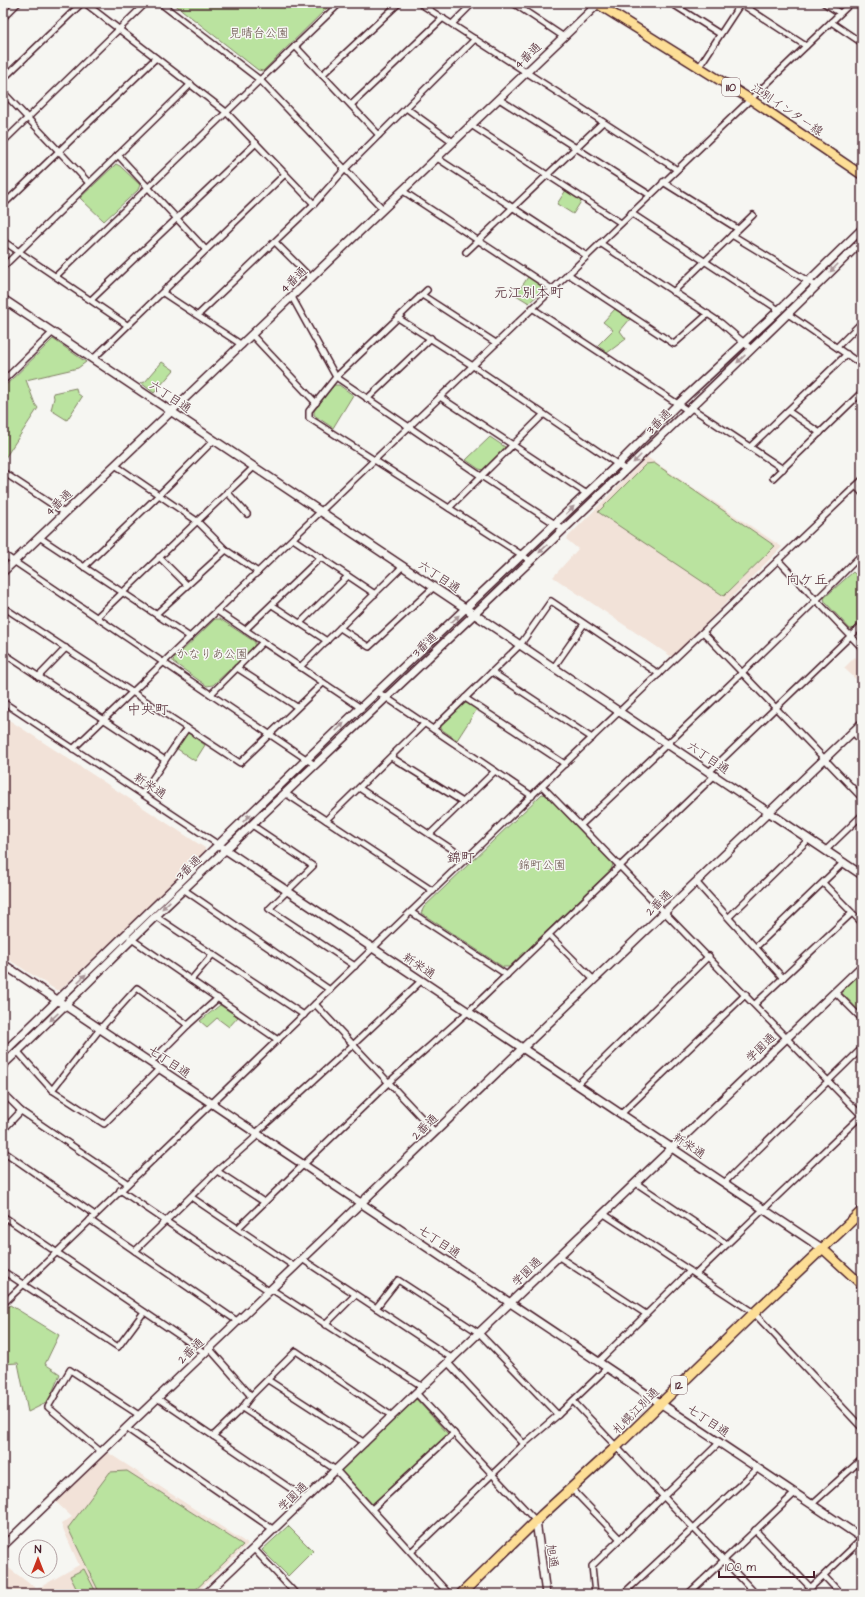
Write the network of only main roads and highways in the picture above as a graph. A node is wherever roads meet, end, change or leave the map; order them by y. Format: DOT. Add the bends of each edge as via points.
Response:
graph roads {
  1 [pos="598,3"];
  2 [pos="862,175"];
  3 [pos="862,1211"];
  4 [pos="823,1249"];
  5 [pos="862,1285"];
  6 [pos="460,1594"];
  1 -- 2 [label="main road, 江別インター線 / 110" via="750,98"];
  3 -- 4 [label="highway, 札幌江別通 / 12"];
  4 -- 5 [label="main road"];
  4 -- 6 [label="highway, 札幌江別通 / 12"];
}
